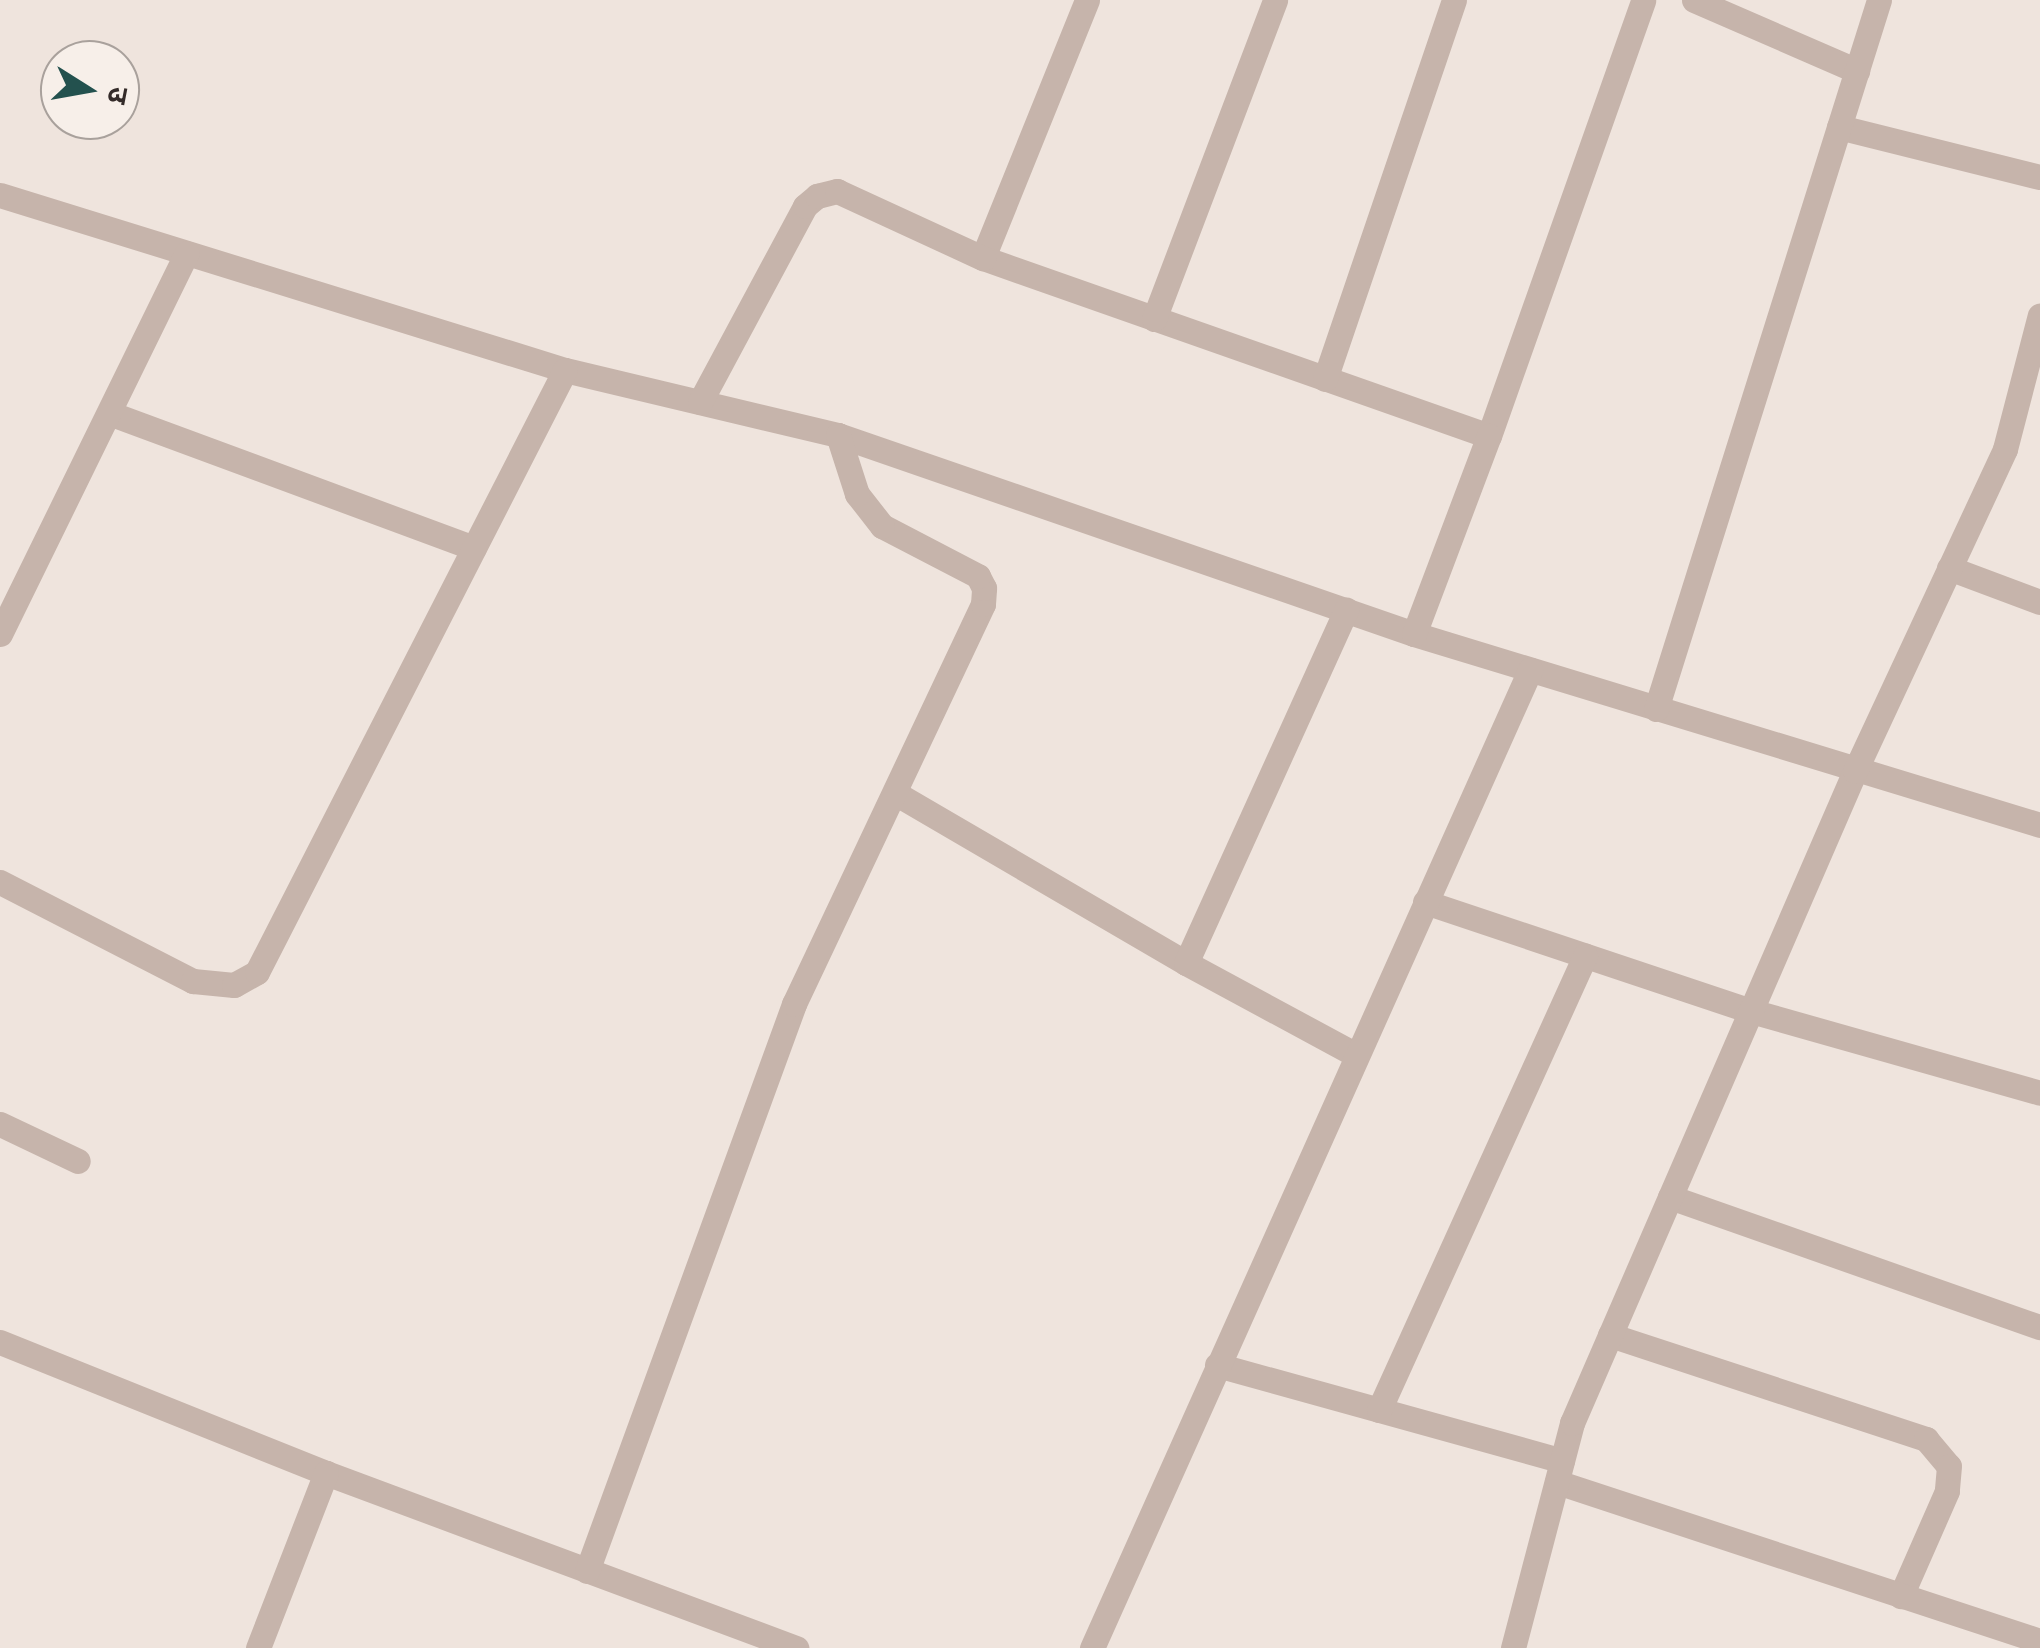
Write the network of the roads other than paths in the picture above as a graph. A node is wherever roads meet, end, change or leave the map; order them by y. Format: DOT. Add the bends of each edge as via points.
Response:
graph roads {
  1 [pos="1087,0"];
  2 [pos="1275,0"];
  3 [pos="1454,0"];
  4 [pos="1643,0"];
  5 [pos="1694,0"];
  6 [pos="1879,0"];
  7 [pos="1857,71"];
  8 [pos="1839,127"];
  9 [pos="2040,177"];
  10 [pos="0,195"];
  11 [pos="187,253"];
  12 [pos="984,258"];
  13 [pos="2040,315"];
  14 [pos="1154,318"];
  15 [pos="565,370"];
  16 [pos="1325,379"];
  17 [pos="700,402"];
  18 [pos="108,412"];
  19 [pos="838,435"];
  20 [pos="1489,436"];
  21 [pos="474,548"];
  22 [pos="1949,568"];
  23 [pos="2040,602"];
  24 [pos="1346,610"];
  25 [pos="0,634"];
  26 [pos="1414,634"];
  27 [pos="1530,670"];
  28 [pos="1656,709"];
  29 [pos="1855,771"];
  30 [pos="895,793"];
  31 [pos="2040,825"];
  32 [pos="0,882"];
  33 [pos="1426,902"];
  34 [pos="1585,955"];
  35 [pos="1186,963"];
  36 [pos="1751,1011"];
  37 [pos="1356,1055"];
  38 [pos="2040,1093"];
  39 [pos="0,1124"];
  40 [pos="78,1161"];
  41 [pos="1670,1197"];
  42 [pos="2040,1327"];
  43 [pos="1610,1335"];
  44 [pos="0,1342"];
  45 [pos="1217,1365"];
  46 [pos="1379,1410"];
  47 [pos="1559,1471"];
  48 [pos="326,1474"];
  49 [pos="587,1570"];
  50 [pos="1901,1596"];
  51 [pos="2040,1641"];
  52 [pos="258,1648"];
  53 [pos="796,1648"];
  54 [pos="1092,1648"];
  55 [pos="1513,1648"];
  1 -- 12 [label="street"];
  2 -- 14 [label="street"];
  3 -- 16 [label="street"];
  4 -- 20 [label="street"];
  5 -- 7 [label="street"];
  6 -- 7 [label="street"];
  7 -- 8 [label="street"];
  8 -- 9 [label="street"];
  8 -- 28 [label="street"];
  10 -- 11 [label="street"];
  11 -- 15 [label="street"];
  11 -- 18 [label="street"];
  12 -- 14 [label="street"];
  12 -- 17 [label="street" via="837,191 818,196 805,206"];
  13 -- 22 [label="street" via="2004,448"];
  14 -- 16 [label="street"];
  15 -- 17 [label="street"];
  15 -- 21 [label="street"];
  16 -- 20 [label="street"];
  17 -- 19 [label="street"];
  18 -- 21 [label="street"];
  18 -- 25 [label="street"];
  19 -- 24 [label="street"];
  19 -- 30 [label="street" via="857,494 882,526 978,576 984,588 980,617"];
  20 -- 26 [label="street"];
  21 -- 32 [label="street" via="257,972 234,986 193,982"];
  22 -- 23 [label="street"];
  22 -- 29 [label="street"];
  24 -- 26 [label="street"];
  24 -- 35 [label="street"];
  26 -- 27 [label="street"];
  27 -- 28 [label="street"];
  27 -- 33 [label="street"];
  28 -- 29 [label="street"];
  29 -- 31 [label="street"];
  29 -- 36 [label="street"];
  30 -- 35 [label="street"];
  30 -- 49 [label="street" via="794,1004"];
  33 -- 34 [label="street"];
  33 -- 37 [label="street"];
  34 -- 36 [label="street"];
  34 -- 46 [label="street"];
  35 -- 37 [label="street"];
  36 -- 38 [label="street"];
  36 -- 41 [label="street"];
  37 -- 45 [label="street"];
  39 -- 40 [label="street"];
  41 -- 42 [label="street"];
  41 -- 43 [label="street"];
  43 -- 47 [label="street"];
  43 -- 50 [label="street" via="1926,1439 1949,1466 1947,1491"];
  44 -- 48 [label="street"];
  45 -- 46 [label="street"];
  45 -- 54 [label="street"];
  46 -- 47 [label="street"];
  47 -- 50 [label="street"];
  47 -- 55 [label="street"];
  48 -- 49 [label="street"];
  48 -- 52 [label="street"];
  49 -- 53 [label="street"];
  50 -- 51 [label="street"];
}
